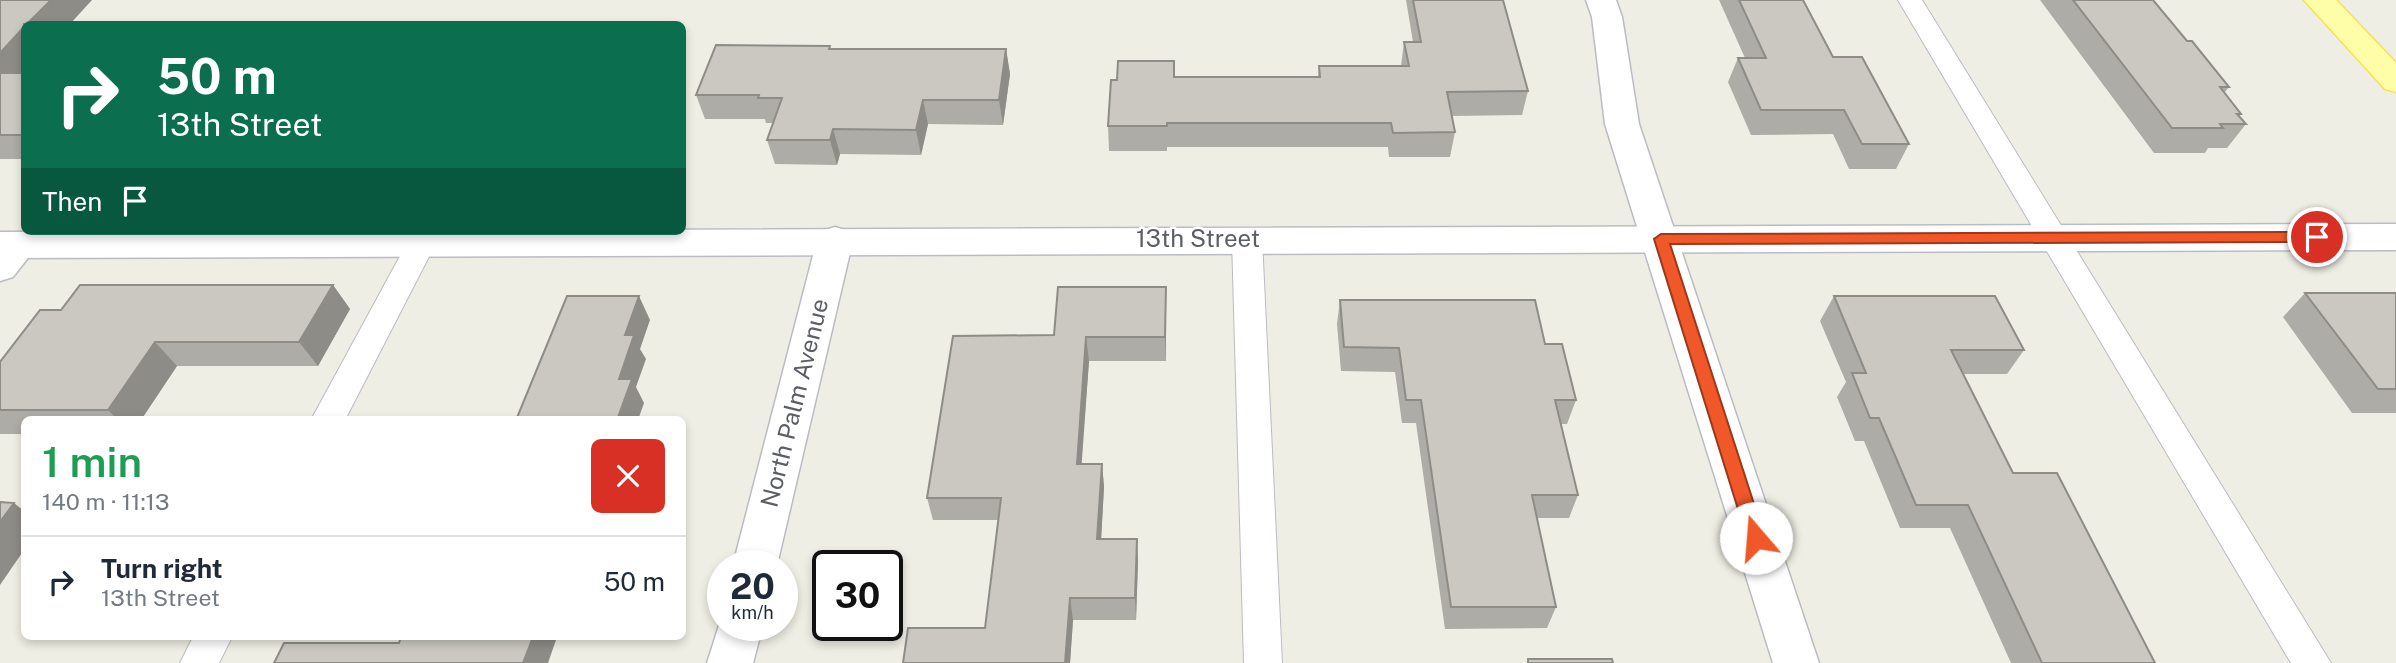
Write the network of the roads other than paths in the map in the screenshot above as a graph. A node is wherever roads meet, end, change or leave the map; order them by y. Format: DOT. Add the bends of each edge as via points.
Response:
graph roads {
  1 [pos="1601,0"];
  2 [pos="1910,0"];
  3 [pos="2319,0"];
  4 [pos="2396,82"];
  5 [pos="2396,237"];
  6 [pos="2054,238"];
  7 [pos="1247,239"];
  8 [pos="1661,239"];
  9 [pos="835,240"];
  10 [pos="422,242"];
  11 [pos="7,253"];
  12 [pos="330,416"];
  13 [pos="759,550"];
  14 [pos="210,640"];
  15 [pos="736,641"];
  16 [pos="199,663"];
  17 [pos="730,663"];
  18 [pos="1263,663"];
  19 [pos="1796,663"];
  20 [pos="2312,663"];
  1 -- 8 [label="street" via="1622,124"];
  2 -- 6 [label="lane"];
  3 -- 4 [label="main road"];
  5 -- 6 [label="street, 13th Street"];
  6 -- 8 [label="street, 13th Street"];
  6 -- 20 [label="lane"];
  7 -- 8 [label="street, 13th Street"];
  7 -- 9 [label="street, 13th Street"];
  7 -- 18 [label="lane"];
  8 -- 19 [label="street"];
  9 -- 10 [label="street, 13th Street"];
  9 -- 13 [label="street, North Palm Avenue"];
  10 -- 11 [label="street, 13th Street"];
  10 -- 12 [label="lane"];
  14 -- 16 [label="lane"];
  15 -- 17 [label="street"];
}
